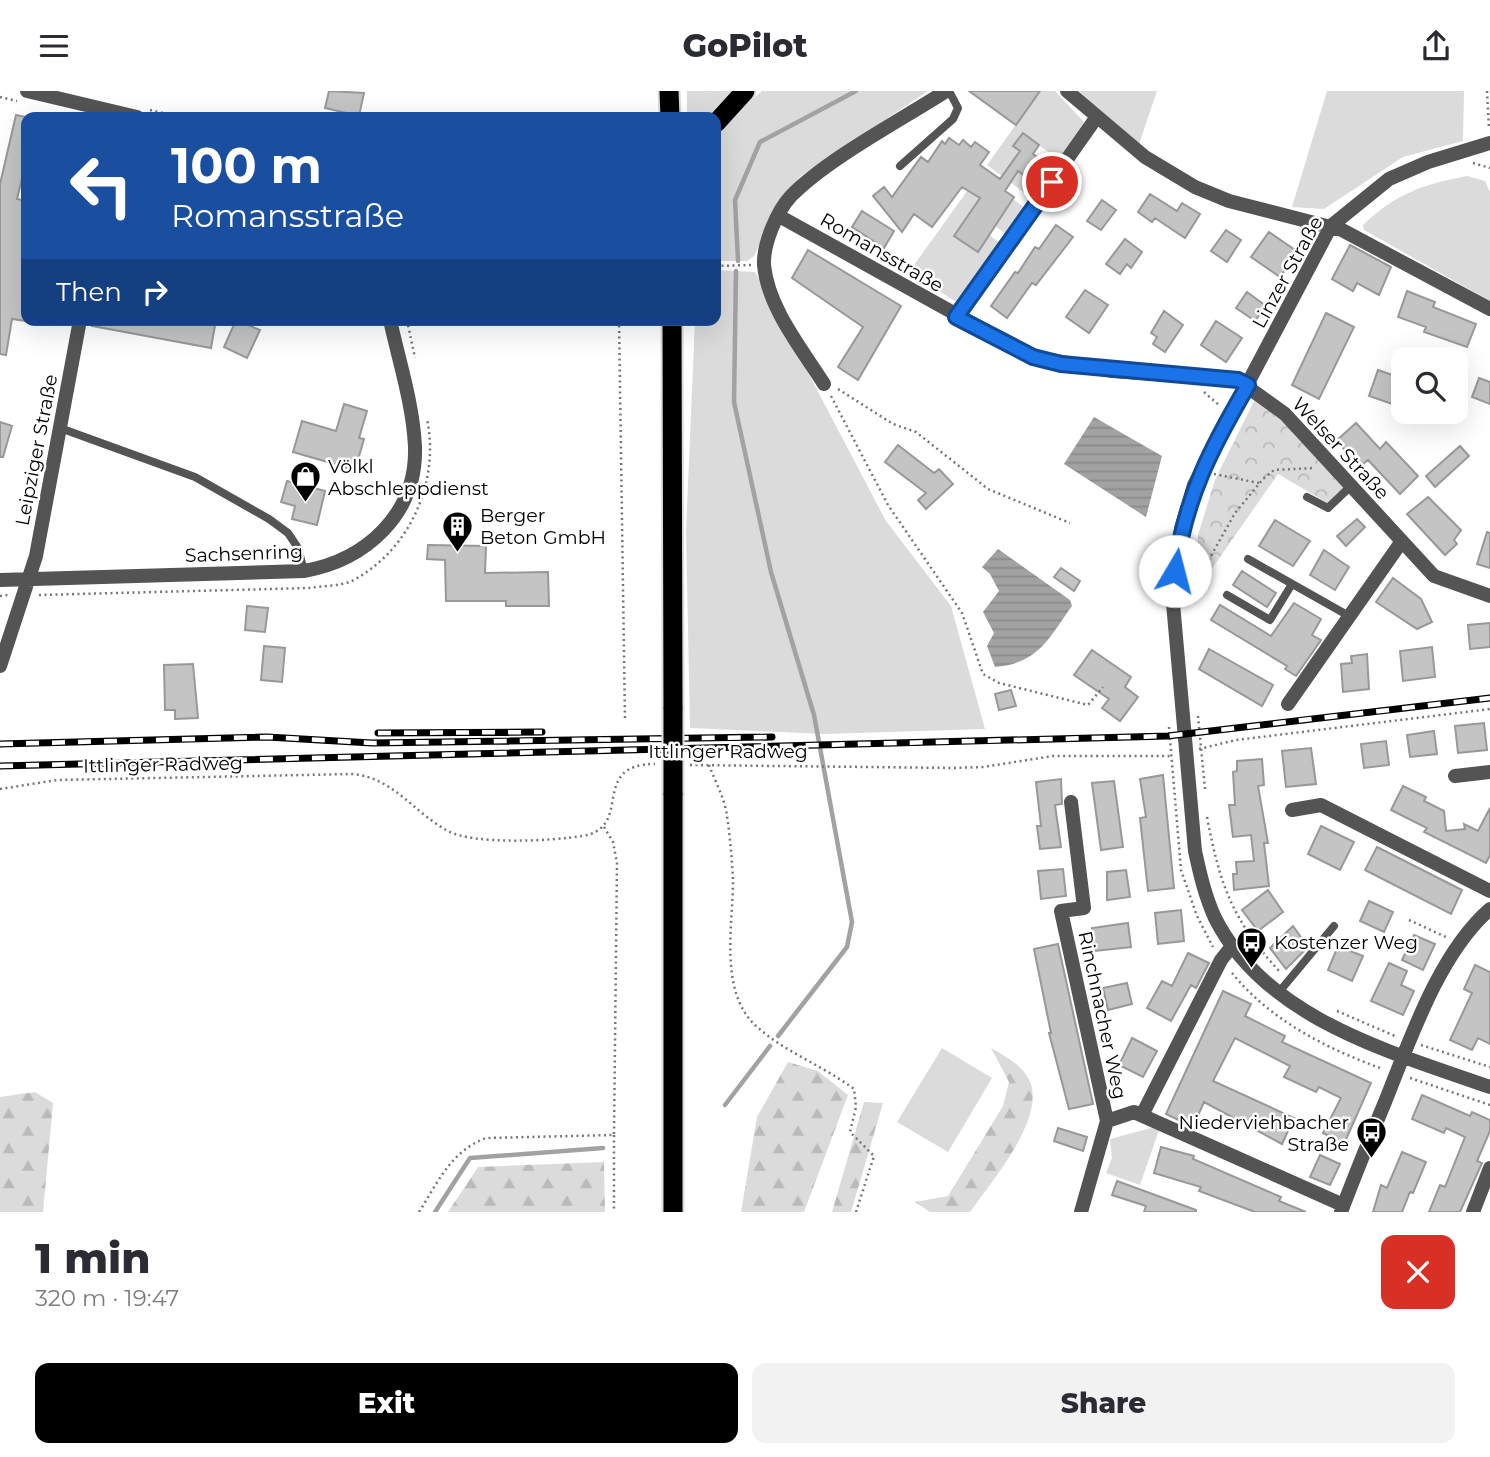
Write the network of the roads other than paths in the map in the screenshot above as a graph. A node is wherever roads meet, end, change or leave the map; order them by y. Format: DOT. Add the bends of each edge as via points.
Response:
graph roads {
  1 [pos="27,91"];
  2 [pos="669,91"];
  3 [pos="745,91"];
  4 [pos="948,91"];
  5 [pos="1067,91"];
  6 [pos="107,112"];
  7 [pos="670,112"];
  8 [pos="721,117"];
  9 [pos="1096,118"];
  10 [pos="1490,143"];
  11 [pos="900,166"];
  12 [pos="779,216"];
  13 [pos="1331,226"];
  14 [pos="1490,309"];
  15 [pos="956,317"];
  16 [pos="79,326"];
  17 [pos="391,326"];
  18 [pos="672,326"];
  19 [pos="822,381"];
  20 [pos="1243,383"];
  21 [pos="60,428"];
  22 [pos="1351,486"];
  23 [pos="1307,497"];
  24 [pos="1402,541"];
  25 [pos="1248,559"];
  26 [pos="304,571"];
  27 [pos="0,580"];
  28 [pos="28,580"];
  29 [pos="1292,584"];
  30 [pos="1227,595"];
  31 [pos="1490,596"];
  32 [pos="1349,616"];
  33 [pos="0,666"];
  34 [pos="1288,703"];
  35 [pos="1490,772"];
  36 [pos="1455,776"];
  37 [pos="1071,801"];
  38 [pos="1292,810"];
  39 [pos="1490,891"];
  40 [pos="1490,909"];
  41 [pos="1334,926"];
  42 [pos="1232,946"];
  43 [pos="1284,987"];
  44 [pos="1404,1057"];
  45 [pos="1490,1087"];
  46 [pos="1142,1115"];
  47 [pos="1107,1121"];
  48 [pos="1490,1168"];
  49 [pos="1342,1208"];
  50 [pos="673,1212"];
  51 [pos="1081,1212"];
  52 [pos="1473,1212"];
  1 -- 6 [label="street"];
  2 -- 7 [label="highway"];
  3 -- 8 [label="highway"];
  4 -- 11 [label="lane" via="958,108 953,119"];
  4 -- 12 [label="street" via="803,185"];
  5 -- 9 [label="street"];
  9 -- 13 [label="street" via="1144,157 1195,187 1229,201"];
  9 -- 15 [label="street"];
  10 -- 13 [label="street, Linzer Straße" via="1389,179"];
  12 -- 15 [label="street, Romansstraße"];
  12 -- 19 [label="street" via="764,264 778,310"];
  13 -- 14 [label="street"];
  13 -- 20 [label="street, Linzer Straße"];
  15 -- 20 [label="street, Romansstraße" via="1033,357 1061,364"];
  16 -- 21 [label="street, Leipziger Straße"];
  17 -- 26 [label="street, Sachsenring" via="415,446 408,490 382,534 360,552 330,566"];
  18 -- 50 [label="highway, bridge"];
  20 -- 22 [label="street, Welser Straße" via="1285,415"];
  20 -- 42 [label="street, Linzer Straße" via="1198,477 1181,529 1172,592 1183,734 1177,755 1204,892"];
  21 -- 26 [label="lane" via="195,477 269,519 288,533"];
  21 -- 28 [label="street, Leipziger Straße"];
  22 -- 23 [label="lane" via="1328,508"];
  22 -- 24 [label="street, Welser Straße"];
  24 -- 31 [label="street, Welser Straße" via="1434,576"];
  24 -- 32 [label="street"];
  25 -- 29 [label="lane"];
  26 -- 28 [label="street, Sachsenring"];
  27 -- 28 [label="street, Sachsenring"];
  28 -- 33 [label="street, Leipziger Straße"];
  29 -- 30 [label="lane" via="1270,620"];
  29 -- 32 [label="lane"];
  32 -- 34 [label="street"];
  35 -- 36 [label="street"];
  37 -- 47 [label="street, Rinchnacher Weg" via="1084,908 1060,911"];
  38 -- 39 [label="street" via="1321,805"];
  40 -- 44 [label="street" via="1459,943"];
  41 -- 43 [label="lane"];
  42 -- 43 [label="street, Linzer Straße"];
  42 -- 46 [label="street"];
  43 -- 44 [label="street, Linzer Straße" via="1337,1029"];
  44 -- 45 [label="street, Linzer Straße"];
  44 -- 49 [label="street"];
  46 -- 47 [label="street" via="1134,1112"];
  46 -- 49 [label="street"];
  47 -- 51 [label="street, Rinchnacher Weg"];
  48 -- 52 [label="street"];
}
